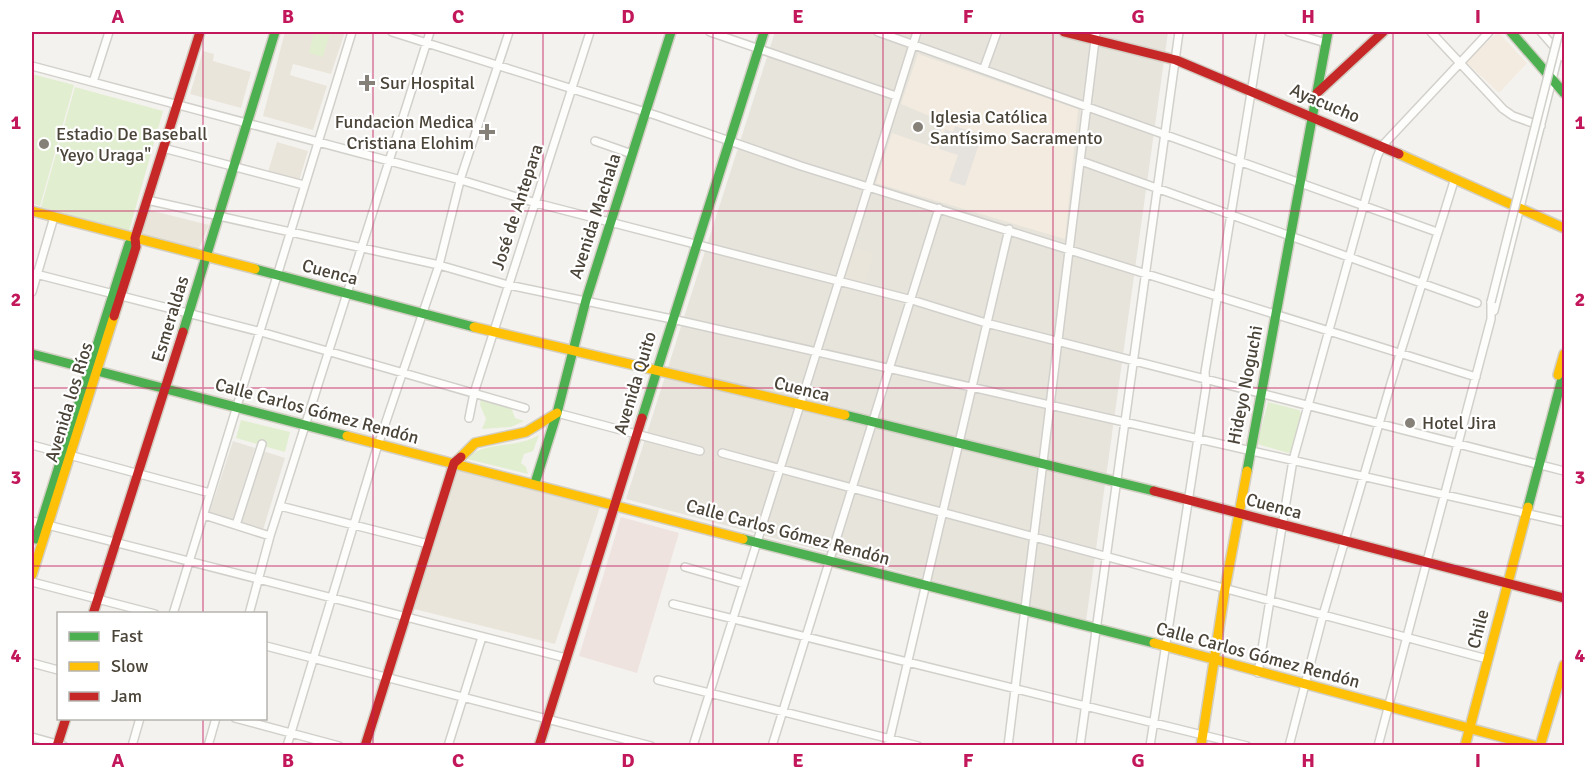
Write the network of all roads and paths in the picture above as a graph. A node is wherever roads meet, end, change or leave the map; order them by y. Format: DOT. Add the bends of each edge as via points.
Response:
graph roads {
  1 [pos="109,32"];
  2 [pos="195,32"];
  3 [pos="200,32"];
  4 [pos="277,32"];
  5 [pos="352,32"];
  6 [pos="392,32"];
  7 [pos="430,32"];
  8 [pos="509,32"];
  9 [pos="590,32"];
  10 [pos="671,32"];
  11 [pos="711,32"];
  12 [pos="764,32"];
  13 [pos="878,32"];
  14 [pos="916,32"];
  15 [pos="997,32"];
  16 [pos="1064,32"];
  17 [pos="1179,32"];
  18 [pos="1261,32"];
  19 [pos="1289,32"];
  20 [pos="1328,32"];
  21 [pos="1383,32"];
  22 [pos="1431,32"];
  23 [pos="1490,32"];
  24 [pos="1511,32"];
  25 [pos="1540,32"];
  26 [pos="1559,32"];
  27 [pos="1564,32"];
  28 [pos="1096,35"];
  29 [pos="426,43"];
  30 [pos="913,43"];
  31 [pos="1326,43"];
  32 [pos="758,49"];
  33 [pos="1559,52"];
  34 [pos="1564,58"];
  35 [pos="1176,60"];
  36 [pos="1460,63"];
  37 [pos="32,66"];
  38 [pos="499,66"];
  39 [pos="984,68"];
  40 [pos="1553,79"];
  41 [pos="93,81"];
  42 [pos="572,90"];
  43 [pos="1250,90"];
  44 [pos="1564,92"];
  45 [pos="1317,93"];
  46 [pos="1549,93"];
  47 [pos="896,96"];
  48 [pos="176,104"];
  49 [pos="1087,105"];
  50 [pos="646,112"];
  51 [pos="1311,115"];
  52 [pos="249,123"];
  53 [pos="1541,126"];
  54 [pos="1164,133"];
  55 [pos="729,140"];
  56 [pos="595,141"];
  57 [pos="318,142"];
  58 [pos="1382,146"];
  59 [pos="163,148"];
  60 [pos="632,154"];
  61 [pos="1239,160"];
  62 [pos="1081,161"];
  63 [pos="388,162"];
  64 [pos="234,166"];
  65 [pos="1455,178"];
  66 [pos="461,180"];
  67 [pos="1298,182"];
  68 [pos="304,185"];
  69 [pos="869,186"];
  70 [pos="1156,188"];
  71 [pos="147,200"];
  72 [pos="536,203"];
  73 [pos="1362,205"];
  74 [pos="939,208"];
  75 [pos="1521,208"];
  76 [pos="32,211"];
  77 [pos="1231,216"];
  78 [pos="54,217"];
  79 [pos="220,217"];
  80 [pos="611,221"];
  81 [pos="1564,228"];
  82 [pos="1010,230"];
  83 [pos="1437,232"];
  84 [pos="290,233"];
  85 [pos="1289,237"];
  86 [pos="135,238"];
  87 [pos="696,243"];
  88 [pos="361,250"];
  89 [pos="1071,250"];
  90 [pos="208,258"];
  91 [pos="1348,258"];
  92 [pos="439,265"];
  93 [pos="1145,273"];
  94 [pos="34,274"];
  95 [pos="277,275"];
  96 [pos="840,281"];
  97 [pos="508,285"];
  98 [pos="1422,285"];
  99 [pos="32,292"];
  100 [pos="347,293"];
  101 [pos="116,296"];
  102 [pos="1219,298"];
  103 [pos="586,300"];
  104 [pos="912,300"];
  105 [pos="1477,303"];
  106 [pos="191,314"];
  107 [pos="421,315"];
  108 [pos="1275,315"];
  109 [pos="672,319"];
  110 [pos="1491,319"];
  111 [pos="986,323"];
  112 [pos="494,331"];
  113 [pos="261,332"];
  114 [pos="1330,332"];
  115 [pos="1058,341"];
  116 [pos="574,349"];
  117 [pos="815,351"];
  118 [pos="329,352"];
  119 [pos="32,354"];
  120 [pos="1400,354"];
  121 [pos="1564,354"];
  122 [pos="1132,361"];
  123 [pos="891,368"];
  124 [pos="92,370"];
  125 [pos="656,370"];
  126 [pos="1564,371"];
  127 [pos="404,373"];
  128 [pos="1476,377"];
  129 [pos="1206,379"];
  130 [pos="972,387"];
  131 [pos="170,389"];
  132 [pos="474,393"];
  133 [pos="1260,394"];
  134 [pos="798,405"];
  135 [pos="1050,405"];
  136 [pos="237,406"];
  137 [pos="1308,406"];
  138 [pos="525,408"];
  139 [pos="557,413"];
  140 [pos="469,418"];
  141 [pos="1125,422"];
  142 [pos="1380,423"];
  143 [pos="873,424"];
  144 [pos="305,425"];
  145 [pos="637,433"];
  146 [pos="1196,438"];
  147 [pos="1459,442"];
  148 [pos="262,444"];
  149 [pos="959,444"];
  150 [pos="32,445"];
  151 [pos="378,445"];
  152 [pos="1250,450"];
  153 [pos="700,451"];
  154 [pos="722,453"];
  155 [pos="67,454"];
  156 [pos="1293,460"];
  157 [pos="454,463"];
  158 [pos="1536,463"];
  159 [pos="1042,465"];
  160 [pos="780,470"];
  161 [pos="1564,471"];
  162 [pos="140,474"];
  163 [pos="1363,476"];
  164 [pos="536,483"];
  165 [pos="1118,483"];
  166 [pos="853,489"];
  167 [pos="210,493"];
  168 [pos="1445,495"];
  169 [pos="1188,500"];
  170 [pos="615,503"];
  171 [pos="280,506"];
  172 [pos="943,513"];
  173 [pos="1238,514"];
  174 [pos="204,515"];
  175 [pos="1523,515"];
  176 [pos="1564,522"];
  177 [pos="40,524"];
  178 [pos="236,525"];
  179 [pos="354,525"];
  180 [pos="1283,525"];
  181 [pos="270,536"];
  182 [pos="1034,538"];
  183 [pos="757,542"];
  184 [pos="1345,542"];
  185 [pos="119,544"];
  186 [pos="428,544"];
  187 [pos="32,555"];
  188 [pos="1107,557"];
  189 [pos="188,561"];
  190 [pos="829,561"];
  191 [pos="1426,562"];
  192 [pos="685,567"];
  193 [pos="32,575"];
  194 [pos="1176,575"];
  195 [pos="259,580"];
  196 [pos="32,582"];
  197 [pos="1508,583"];
  198 [pos="744,584"];
  199 [pos="926,585"];
  200 [pos="1224,589"];
  201 [pos="100,598"];
  202 [pos="1564,598"];
  203 [pos="333,600"];
  204 [pos="1270,601"];
  205 [pos="673,604"];
  206 [pos="1025,609"];
  207 [pos="94,612"];
  208 [pos="99,612"];
  209 [pos="148,612"];
  210 [pos="174,612"];
  211 [pos="250,612"];
  212 [pos="1323,615"];
  213 [pos="405,617"];
  214 [pos="733,620"];
  215 [pos="1098,628"];
  216 [pos="482,637"];
  217 [pos="806,637"];
  218 [pos="1407,638"];
  219 [pos="267,646"];
  220 [pos="1167,647"];
  221 [pos="566,658"];
  222 [pos="314,659"];
  223 [pos="1213,659"];
  224 [pos="1487,659"];
  225 [pos="908,662"];
  226 [pos="32,663"];
  227 [pos="1564,665"];
  228 [pos="57,670"];
  229 [pos="1258,673"];
  230 [pos="1561,675"];
  231 [pos="387,677"];
  232 [pos="658,680"];
  233 [pos="1303,685"];
  234 [pos="1015,689"];
  235 [pos="711,692"];
  236 [pos="462,698"];
  237 [pos="1086,707"];
  238 [pos="1388,707"];
  239 [pos="783,711"];
  240 [pos="60,720"];
  241 [pos="65,720"];
  242 [pos="139,720"];
  243 [pos="215,720"];
  244 [pos="242,720"];
  245 [pos="547,720"];
  246 [pos="1154,724"];
  247 [pos="1469,729"];
  248 [pos="291,733"];
  249 [pos="1202,735"];
  250 [pos="32,737"];
  251 [pos="889,742"];
  252 [pos="57,745"];
  253 [pos="132,746"];
  254 [pos="208,746"];
  255 [pos="287,746"];
  256 [pos="339,746"];
  257 [pos="365,746"];
  258 [pos="448,746"];
  259 [pos="539,746"];
  260 [pos="651,746"];
  261 [pos="693,746"];
  262 [pos="772,746"];
  263 [pos="918,746"];
  264 [pos="1008,746"];
  265 [pos="1080,746"];
  266 [pos="1150,746"];
  267 [pos="1201,746"];
  268 [pos="1247,746"];
  269 [pos="1289,746"];
  270 [pos="1378,746"];
  271 [pos="1465,746"];
  272 [pos="1535,746"];
  273 [pos="1540,746"];
  1 -- 41 [label="street"];
  2 -- 48 [label="main road, Avenida los Ríos"];
  3 -- 48 [label="main road, Avenida los Ríos"];
  4 -- 52 [label="main road, Esmeraldas"];
  5 -- 57 [label="street"];
  6 -- 29 [label="street"];
  7 -- 29 [label="street"];
  8 -- 38 [label="street"];
  9 -- 42 [label="street, José de Antepara"];
  10 -- 50 [label="main road, Avenida Machala"];
  11 -- 32 [label="street"];
  12 -- 32 [label="main road, Avenida Quito"];
  13 -- 30 [label="street"];
  14 -- 30 [label="street"];
  15 -- 39 [label="street"];
  16 -- 28 [label="main road, Ayacucho"];
  17 -- 35 [label="street"];
  18 -- 43 [label="street"];
  19 -- 31 [label="street"];
  20 -- 31 [label="main road, Hideyo Noguchi"];
  21 -- 45 [label="main road"];
  22 -- 36 [label="street"];
  23 -- 36 [label="street"];
  24 -- 40 [label="main road"];
  25 -- 33 [label="street"];
  26 -- 110 [label="street, bridge" via="1491,302"];
  27 -- 33 [label="street"];
  28 -- 35 [label="main road, Ayacucho"];
  28 -- 49 [label="street"];
  29 -- 38 [label="street"];
  29 -- 63 [label="street"];
  30 -- 39 [label="street"];
  30 -- 47 [label="street"];
  31 -- 45 [label="main road, Hideyo Noguchi"];
  32 -- 47 [label="street"];
  32 -- 55 [label="main road, Avenida Quito"];
  33 -- 34 [label="street"];
  33 -- 40 [label="street"];
  35 -- 43 [label="main road, Ayacucho"];
  35 -- 54 [label="street"];
  36 -- 53 [label="street" via="1513,116"];
  36 -- 58 [label="street"];
  37 -- 41 [label="street"];
  38 -- 42 [label="street"];
  38 -- 66 [label="street"];
  39 -- 49 [label="street"];
  40 -- 44 [label="main road"];
  40 -- 46 [label="street"];
  41 -- 48 [label="street"];
  42 -- 50 [label="street"];
  42 -- 72 [label="street, José de Antepara"];
  43 -- 51 [label="main road, Ayacucho"];
  43 -- 61 [label="street"];
  44 -- 46 [label="main road"];
  45 -- 51 [label="main road, Hideyo Noguchi"];
  46 -- 53 [label="street"];
  47 -- 69 [label="street"];
  48 -- 52 [label="street"];
  48 -- 59 [label="main road, Avenida los Ríos"];
  49 -- 54 [label="street"];
  49 -- 62 [label="street"];
  50 -- 55 [label="street"];
  50 -- 60 [label="main road, Avenida Machala"];
  51 -- 58 [label="main road, Ayacucho"];
  51 -- 67 [label="main road, Hideyo Noguchi"];
  52 -- 57 [label="street"];
  52 -- 64 [label="main road, Esmeraldas"];
  53 -- 75 [label="street"];
  54 -- 61 [label="street"];
  54 -- 70 [label="street"];
  55 -- 69 [label="street"];
  55 -- 87 [label="main road, Avenida Quito"];
  56 -- 60 [label="street"];
  57 -- 63 [label="street"];
  57 -- 68 [label="street"];
  58 -- 65 [label="main road, Ayacucho"];
  58 -- 73 [label="street"];
  59 -- 64 [label="street"];
  59 -- 71 [label="main road, Avenida los Ríos"];
  60 -- 80 [label="main road, Avenida Machala"];
  61 -- 67 [label="street"];
  61 -- 77 [label="street"];
  62 -- 70 [label="street"];
  62 -- 89 [label="street"];
  63 -- 66 [label="street"];
  63 -- 88 [label="street"];
  64 -- 68 [label="street"];
  64 -- 79 [label="main road, Esmeraldas"];
  65 -- 75 [label="main road, Ayacucho"];
  65 -- 83 [label="street"];
  66 -- 72 [label="street"];
  66 -- 92 [label="street"];
  67 -- 73 [label="street"];
  67 -- 85 [label="main road, Hideyo Noguchi"];
  68 -- 84 [label="street"];
  69 -- 74 [label="street"];
  69 -- 96 [label="street"];
  70 -- 77 [label="street"];
  70 -- 93 [label="street"];
  71 -- 79 [label="street"];
  71 -- 86 [label="main road, Avenida los Ríos"];
  72 -- 80 [label="street"];
  72 -- 97 [label="street, José de Antepara"];
  73 -- 83 [label="street"];
  73 -- 91 [label="street"];
  74 -- 82 [label="street"];
  74 -- 104 [label="street"];
  75 -- 81 [label="main road, Ayacucho"];
  75 -- 110 [label="street"];
  76 -- 78 [label="main road, Cuenca"];
  77 -- 85 [label="street"];
  77 -- 102 [label="street"];
  78 -- 86 [label="main road, Cuenca"];
  78 -- 94 [label="street"];
  79 -- 84 [label="street"];
  79 -- 90 [label="main road, Esmeraldas"];
  80 -- 87 [label="street"];
  80 -- 103 [label="main road, Avenida Machala"];
  82 -- 89 [label="street"];
  82 -- 111 [label="street"];
  83 -- 98 [label="street"];
  84 -- 88 [label="street"];
  84 -- 95 [label="street"];
  85 -- 91 [label="street"];
  85 -- 108 [label="main road, Hideyo Noguchi"];
  86 -- 90 [label="main road, Cuenca"];
  86 -- 101 [label="main road, Avenida los Ríos" via="129,244"];
  87 -- 96 [label="street"];
  87 -- 109 [label="main road, Avenida Quito"];
  88 -- 92 [label="street"];
  88 -- 100 [label="street"];
  89 -- 93 [label="street"];
  89 -- 115 [label="street"];
  90 -- 95 [label="main road, Cuenca"];
  90 -- 106 [label="main road, Esmeraldas"];
  91 -- 98 [label="street"];
  91 -- 114 [label="street"];
  92 -- 97 [label="street"];
  92 -- 107 [label="street"];
  93 -- 102 [label="street"];
  93 -- 122 [label="street"];
  94 -- 99 [label="street"];
  94 -- 101 [label="street"];
  95 -- 100 [label="main road, Cuenca"];
  95 -- 113 [label="street"];
  96 -- 104 [label="street"];
  96 -- 117 [label="street"];
  97 -- 103 [label="street"];
  97 -- 112 [label="street, José de Antepara"];
  98 -- 105 [label="street"];
  98 -- 120 [label="street"];
  100 -- 107 [label="main road, Cuenca"];
  100 -- 118 [label="street"];
  101 -- 106 [label="street"];
  101 -- 124 [label="main road, Avenida los Ríos"];
  102 -- 108 [label="street"];
  102 -- 129 [label="street"];
  103 -- 109 [label="street"];
  103 -- 116 [label="main road, Avenida Machala"];
  104 -- 111 [label="street"];
  104 -- 123 [label="street"];
  106 -- 113 [label="street"];
  106 -- 131 [label="main road, Esmeraldas"];
  107 -- 112 [label="main road, Cuenca"];
  107 -- 127 [label="street"];
  108 -- 114 [label="street"];
  108 -- 133 [label="main road, Hideyo Noguchi"];
  109 -- 117 [label="street"];
  109 -- 125 [label="main road, Avenida Quito"];
  110 -- 128 [label="street"];
  111 -- 115 [label="street"];
  111 -- 130 [label="street"];
  112 -- 116 [label="main road, Cuenca"];
  112 -- 132 [label="street, José de Antepara"];
  113 -- 118 [label="street"];
  113 -- 136 [label="street"];
  114 -- 120 [label="street"];
  114 -- 137 [label="street"];
  115 -- 122 [label="street"];
  115 -- 135 [label="street"];
  116 -- 125 [label="main road, Cuenca"];
  116 -- 139 [label="main road, Avenida Machala"];
  117 -- 123 [label="street"];
  117 -- 134 [label="street"];
  118 -- 127 [label="street"];
  118 -- 144 [label="street"];
  119 -- 124 [label="main road, Calle Carlos Gómez Rendón"];
  120 -- 128 [label="street"];
  120 -- 142 [label="street"];
  121 -- 158 [label="main road, Chile"];
  122 -- 129 [label="street"];
  122 -- 141 [label="street"];
  123 -- 130 [label="street"];
  123 -- 143 [label="street"];
  124 -- 131 [label="main road, Calle Carlos Gómez Rendón"];
  124 -- 155 [label="main road, Avenida los Ríos"];
  125 -- 134 [label="main road, Cuenca"];
  125 -- 145 [label="main road, Avenida Quito"];
  126 -- 158 [label="main road, Chile"];
  127 -- 132 [label="street"];
  127 -- 151 [label="street"];
  128 -- 147 [label="street"];
  129 -- 133 [label="street"];
  129 -- 146 [label="street"];
  130 -- 135 [label="street"];
  130 -- 149 [label="street"];
  131 -- 136 [label="main road, Calle Carlos Gómez Rendón"];
  131 -- 162 [label="main road, Esmeraldas"];
  132 -- 138 [label="street"];
  132 -- 140 [label="street, José de Antepara"];
  133 -- 137 [label="street"];
  133 -- 152 [label="main road, Hideyo Noguchi"];
  134 -- 143 [label="main road, Cuenca"];
  134 -- 160 [label="street"];
  135 -- 141 [label="street"];
  135 -- 159 [label="street"];
  136 -- 144 [label="main road, Calle Carlos Gómez Rendón"];
  136 -- 167 [label="street"];
  137 -- 142 [label="street"];
  137 -- 156 [label="street"];
  139 -- 145 [label="street"];
  139 -- 157 [label="main road" via="526,432 475,443"];
  139 -- 164 [label="main road, Avenida Machala"];
  141 -- 146 [label="street"];
  141 -- 165 [label="street"];
  142 -- 147 [label="street"];
  142 -- 163 [label="street"];
  143 -- 149 [label="main road, Cuenca"];
  143 -- 166 [label="street"];
  144 -- 151 [label="main road, Calle Carlos Gómez Rendón"];
  144 -- 171 [label="street"];
  145 -- 153 [label="street"];
  145 -- 170 [label="main road, Avenida Quito"];
  146 -- 152 [label="street"];
  146 -- 169 [label="street"];
  147 -- 158 [label="street"];
  147 -- 168 [label="street"];
  148 -- 178 [label="street"];
  149 -- 159 [label="main road, Cuenca"];
  149 -- 172 [label="street"];
  150 -- 155 [label="street"];
  151 -- 157 [label="main road, Calle Carlos Gómez Rendón"];
  151 -- 179 [label="street"];
  152 -- 156 [label="street"];
  152 -- 173 [label="main road, Hideyo Noguchi"];
  154 -- 160 [label="street"];
  155 -- 162 [label="street"];
  155 -- 177 [label="main road, Avenida los Ríos"];
  156 -- 163 [label="street"];
  156 -- 180 [label="street"];
  157 -- 164 [label="main road, Calle Carlos Gómez Rendón"];
  157 -- 186 [label="main road"];
  158 -- 161 [label="street"];
  158 -- 175 [label="main road, Chile"];
  159 -- 165 [label="main road, Cuenca"];
  159 -- 182 [label="street"];
  160 -- 166 [label="street"];
  160 -- 183 [label="street"];
  162 -- 167 [label="street"];
  162 -- 185 [label="main road, Esmeraldas"];
  163 -- 168 [label="street"];
  163 -- 184 [label="street"];
  164 -- 170 [label="main road, Calle Carlos Gómez Rendón"];
  165 -- 169 [label="main road, Cuenca"];
  165 -- 188 [label="street"];
  166 -- 172 [label="street"];
  166 -- 190 [label="street"];
  167 -- 174 [label="street"];
  168 -- 175 [label="street"];
  168 -- 191 [label="street"];
  169 -- 173 [label="main road, Cuenca"];
  169 -- 194 [label="street"];
  170 -- 183 [label="main road, Calle Carlos Gómez Rendón"];
  170 -- 221 [label="main road, Avenida Quito"];
  171 -- 179 [label="street"];
  171 -- 181 [label="street"];
  172 -- 182 [label="street"];
  172 -- 199 [label="street"];
  173 -- 180 [label="main road, Cuenca"];
  173 -- 200 [label="main road, Hideyo Noguchi"];
  174 -- 178 [label="street"];
  174 -- 189 [label="street"];
  175 -- 176 [label="street"];
  175 -- 197 [label="main road, Chile"];
  177 -- 185 [label="street"];
  177 -- 187 [label="main road, Avenida los Ríos"];
  177 -- 193 [label="main road, Avenida los Ríos"];
  178 -- 181 [label="street"];
  179 -- 186 [label="street"];
  179 -- 203 [label="street"];
  180 -- 184 [label="main road, Cuenca"];
  180 -- 204 [label="street"];
  181 -- 195 [label="street"];
  182 -- 188 [label="street"];
  182 -- 206 [label="street"];
  183 -- 190 [label="main road, Calle Carlos Gómez Rendón"];
  183 -- 198 [label="street"];
  184 -- 191 [label="main road, Cuenca"];
  184 -- 212 [label="street"];
  185 -- 189 [label="street"];
  185 -- 201 [label="main road, Esmeraldas"];
  186 -- 213 [label="main road"];
  188 -- 194 [label="street"];
  188 -- 215 [label="street"];
  189 -- 195 [label="street"];
  189 -- 210 [label="street"];
  190 -- 199 [label="main road, Calle Carlos Gómez Rendón"];
  190 -- 217 [label="street"];
  191 -- 197 [label="main road, Cuenca"];
  191 -- 218 [label="street"];
  192 -- 198 [label="street"];
  194 -- 200 [label="street"];
  194 -- 220 [label="street"];
  195 -- 203 [label="street"];
  195 -- 211 [label="street"];
  196 -- 201 [label="street"];
  197 -- 202 [label="main road, Cuenca"];
  197 -- 224 [label="main road, Chile"];
  198 -- 214 [label="street"];
  199 -- 206 [label="main road, Calle Carlos Gómez Rendón"];
  199 -- 225 [label="street"];
  200 -- 204 [label="street"];
  200 -- 223 [label="main road, Hideyo Noguchi"];
  201 -- 207 [label="main road, Esmeraldas"];
  201 -- 208 [label="main road, Esmeraldas"];
  201 -- 209 [label="street"];
  203 -- 213 [label="street"];
  203 -- 222 [label="street"];
  204 -- 212 [label="street"];
  204 -- 229 [label="street"];
  205 -- 214 [label="street"];
  206 -- 215 [label="main road, Calle Carlos Gómez Rendón"];
  206 -- 234 [label="street"];
  212 -- 218 [label="street"];
  212 -- 233 [label="street"];
  213 -- 216 [label="street"];
  213 -- 231 [label="main road"];
  214 -- 217 [label="street"];
  214 -- 235 [label="street"];
  215 -- 220 [label="main road, Calle Carlos Gómez Rendón"];
  215 -- 237 [label="street"];
  216 -- 221 [label="street"];
  216 -- 236 [label="street"];
  217 -- 225 [label="street"];
  217 -- 239 [label="street"];
  218 -- 224 [label="street"];
  218 -- 238 [label="street"];
  219 -- 222 [label="street"];
  220 -- 223 [label="main road, Calle Carlos Gómez Rendón"];
  220 -- 246 [label="street"];
  221 -- 245 [label="main road, Avenida Quito"];
  222 -- 231 [label="street"];
  222 -- 248 [label="street"];
  223 -- 229 [label="main road, Calle Carlos Gómez Rendón"];
  223 -- 249 [label="main road, Hideyo Noguchi"];
  224 -- 247 [label="main road, Chile"];
  225 -- 234 [label="street"];
  225 -- 251 [label="street"];
  226 -- 228 [label="street"];
  227 -- 230 [label="main road"];
  229 -- 233 [label="main road, Calle Carlos Gómez Rendón"];
  230 -- 273 [label="main road"];
  231 -- 236 [label="street"];
  231 -- 257 [label="main road"];
  232 -- 235 [label="street"];
  233 -- 238 [label="main road, Calle Carlos Gómez Rendón"];
  233 -- 269 [label="street"];
  234 -- 237 [label="street"];
  234 -- 264 [label="street"];
  235 -- 239 [label="street"];
  235 -- 261 [label="street"];
  236 -- 245 [label="street"];
  236 -- 258 [label="street"];
  237 -- 246 [label="street"];
  237 -- 265 [label="street"];
  238 -- 247 [label="main road, Calle Carlos Gómez Rendón"];
  238 -- 270 [label="street"];
  239 -- 251 [label="street"];
  239 -- 262 [label="street"];
  240 -- 252 [label="main road"];
  241 -- 252 [label="main road"];
  242 -- 253 [label="street"];
  243 -- 254 [label="street"];
  244 -- 248 [label="street"];
  245 -- 259 [label="main road, Avenida Quito"];
  245 -- 260 [label="street"];
  246 -- 249 [label="street"];
  246 -- 266 [label="street"];
  247 -- 271 [label="main road, Chile"];
  247 -- 272 [label="main road, Calle Carlos Gómez Rendón"];
  248 -- 255 [label="street"];
  248 -- 256 [label="street"];
  249 -- 267 [label="main road, Hideyo Noguchi"];
  249 -- 268 [label="street"];
  250 -- 252 [label="street"];
  251 -- 263 [label="street"];
}
